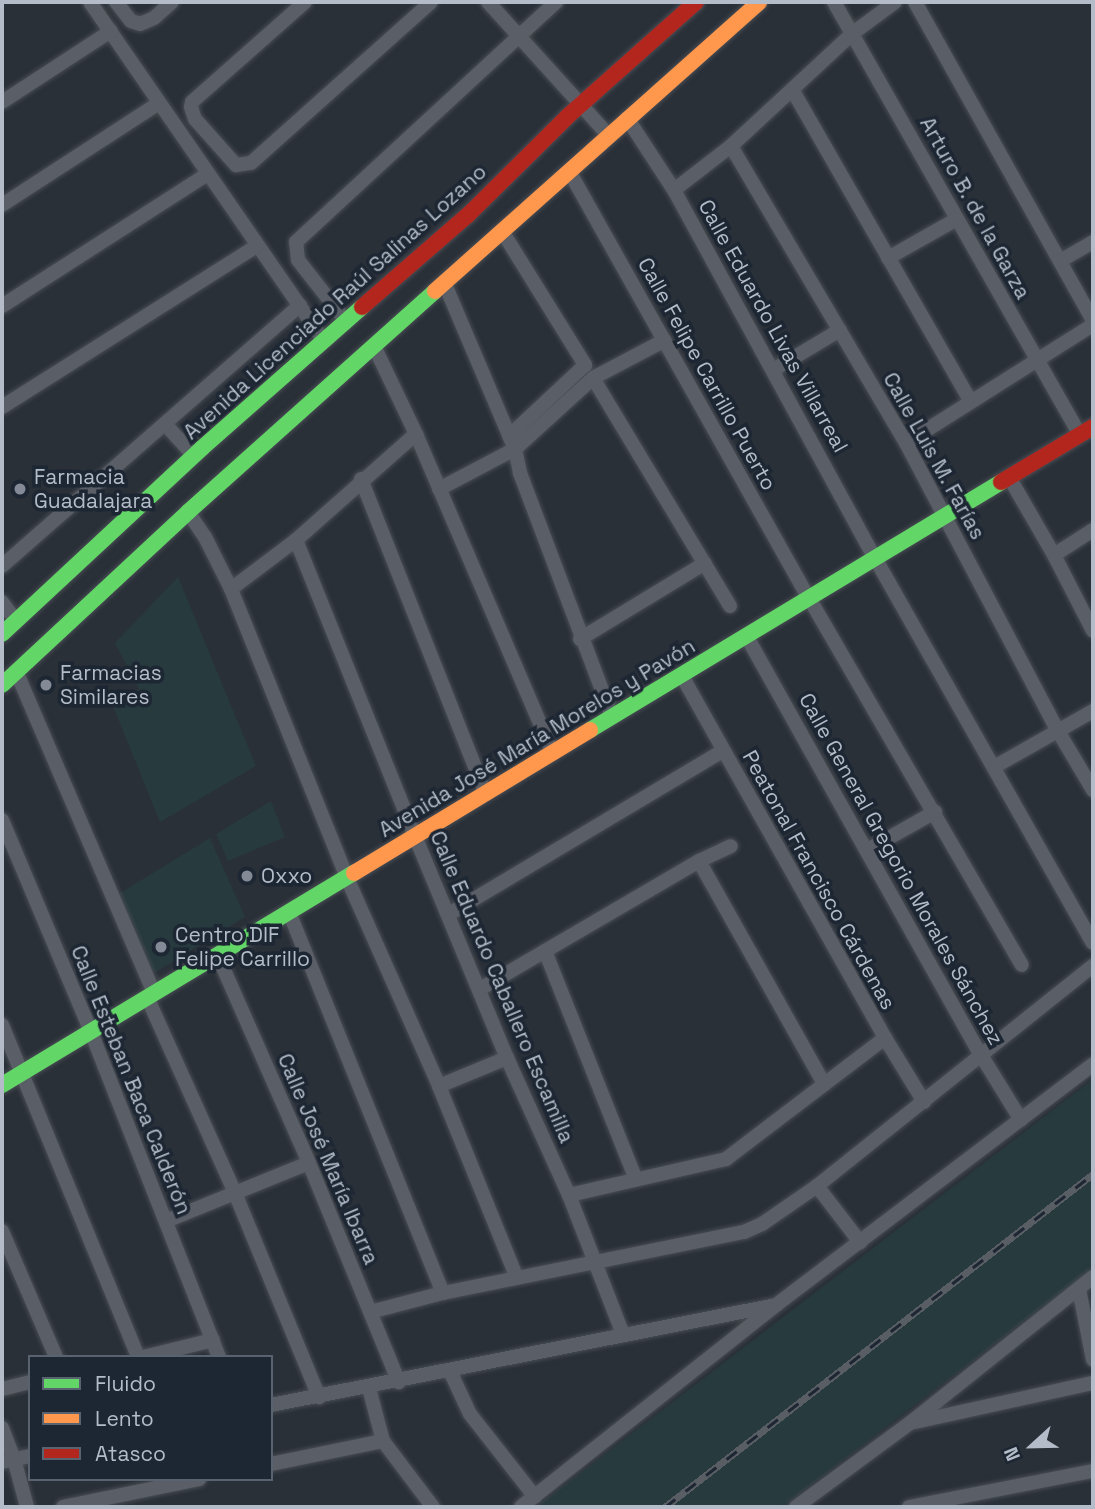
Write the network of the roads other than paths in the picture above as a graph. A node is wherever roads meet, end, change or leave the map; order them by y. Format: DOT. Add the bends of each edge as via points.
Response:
graph roads {
  1 [pos="90,2"];
  2 [pos="116,2"];
  3 [pos="172,2"];
  4 [pos="304,2"];
  5 [pos="431,2"];
  6 [pos="488,2"];
  7 [pos="556,2"];
  8 [pos="696,2"];
  9 [pos="759,2"];
  10 [pos="834,2"];
  11 [pos="895,2"];
  12 [pos="915,2"];
  13 [pos="111,32"];
  14 [pos="853,33"];
  15 [pos="520,35"];
  16 [pos="793,91"];
  17 [pos="2,102"];
  18 [pos="159,103"];
  19 [pos="581,104"];
  20 [pos="626,118"];
  21 [pos="608,135"];
  22 [pos="731,146"];
  23 [pos="569,171"];
  24 [pos="208,174"];
  25 [pos="674,190"];
  26 [pos="2,205"];
  27 [pos="957,219"];
  28 [pos="502,231"];
  29 [pos="1093,242"];
  30 [pos="257,246"];
  31 [pos="888,258"];
  32 [pos="1060,261"];
  33 [pos="444,282"];
  34 [pos="300,305"];
  35 [pos="2,306"];
  36 [pos="345,320"];
  37 [pos="1093,323"];
  38 [pos="840,330"];
  39 [pos="323,340"];
  40 [pos="665,340"];
  41 [pos="374,345"];
  42 [pos="1039,362"];
  43 [pos="774,370"];
  44 [pos="589,372"];
  45 [pos="971,402"];
  46 [pos="2,407"];
  47 [pos="166,425"];
  48 [pos="1086,431"];
  49 [pos="416,434"];
  50 [pos="512,442"];
  51 [pos="906,443"];
  52 [pos="194,456"];
  53 [pos="1009,477"];
  54 [pos="361,479"];
  55 [pos="439,489"];
  56 [pos="188,512"];
  57 [pos="944,518"];
  58 [pos="1093,530"];
  59 [pos="296,540"];
  60 [pos="1054,555"];
  61 [pos="875,558"];
  62 [pos="705,563"];
  63 [pos="2,566"];
  64 [pos="231,589"];
  65 [pos="808,598"];
  66 [pos="2,602"];
  67 [pos="730,606"];
  68 [pos="16,621"];
  69 [pos="1093,631"];
  70 [pos="2,634"];
  71 [pos="747,637"];
  72 [pos="580,639"];
  73 [pos="16,671"];
  74 [pos="681,676"];
  75 [pos="2,685"];
  76 [pos="1093,711"];
  77 [pos="612,716"];
  78 [pos="1058,731"];
  79 [pos="722,751"];
  80 [pos="552,752"];
  81 [pos="994,767"];
  82 [pos="1093,790"];
  83 [pos="485,792"];
  84 [pos="935,812"];
  85 [pos="2,820"];
  86 [pos="415,836"];
  87 [pos="731,846"];
  88 [pos="869,849"];
  89 [pos="699,862"];
  90 [pos="347,878"];
  91 [pos="289,912"];
  92 [pos="449,915"];
  93 [pos="1093,943"];
  94 [pos="545,951"];
  95 [pos="217,954"];
  96 [pos="1022,965"];
  97 [pos="1093,966"];
  98 [pos="480,989"];
  99 [pos="150,995"];
  100 [pos="2,1024"];
  101 [pos="90,1032"];
  102 [pos="885,1038"];
  103 [pos="981,1055"];
  104 [pos="507,1058"];
  105 [pos="1093,1064"];
  106 [pos="22,1073"];
  107 [pos="824,1084"];
  108 [pos="2,1085"];
  109 [pos="439,1086"];
  110 [pos="924,1102"];
  111 [pos="1021,1120"];
  112 [pos="309,1163"];
  113 [pos="635,1177"];
  114 [pos="817,1186"];
  115 [pos="235,1193"];
  116 [pos="569,1195"];
  117 [pos="166,1221"];
  118 [pos="2,1231"];
  119 [pos="860,1242"];
  120 [pos="597,1264"];
  121 [pos="1093,1277"];
  122 [pos="517,1278"];
  123 [pos="443,1293"];
  124 [pos="1085,1296"];
  125 [pos="776,1305"];
  126 [pos="370,1312"];
  127 [pos="623,1335"];
  128 [pos="213,1340"];
  129 [pos="55,1355"];
  130 [pos="137,1355"];
  131 [pos="152,1355"];
  132 [pos="218,1355"];
  133 [pos="1093,1360"];
  134 [pos="450,1371"];
  135 [pos="28,1382"];
  136 [pos="399,1382"];
  137 [pos="1093,1383"];
  138 [pos="369,1388"];
  139 [pos="2,1389"];
  140 [pos="319,1397"];
  141 [pos="273,1405"];
  142 [pos="911,1423"];
  143 [pos="2,1428"];
  144 [pos="383,1441"];
  145 [pos="28,1456"];
  146 [pos="8,1460"];
  147 [pos="273,1464"];
  148 [pos="1093,1471"];
  149 [pos="189,1481"];
  150 [pos="536,1497"];
  151 [pos="802,1505"];
  152 [pos="27,1507"];
  153 [pos="63,1507"];
  154 [pos="433,1507"];
  155 [pos="521,1507"];
  156 [pos="909,1507"];
  1 -- 13 [label="street"];
  2 -- 3 [label="street" via="135,24 154,18"];
  4 -- 5 [label="street" via="192,102 195,119 231,162 251,163"];
  6 -- 15 [label="street"];
  7 -- 15 [label="street"];
  8 -- 19 [label="main road, Avenida Licenciado Raúl Salinas Lozano"];
  9 -- 20 [label="main road"];
  10 -- 14 [label="street, Arturo B. de la Garza"];
  11 -- 14 [label="street"];
  12 -- 32 [label="street"];
  13 -- 17 [label="street"];
  13 -- 18 [label="street"];
  14 -- 16 [label="street"];
  14 -- 27 [label="street, Arturo B. de la Garza"];
  15 -- 19 [label="street"];
  15 -- 36 [label="street" via="296,242 298,260"];
  16 -- 22 [label="street"];
  16 -- 31 [label="street"];
  18 -- 24 [label="street"];
  18 -- 26 [label="street"];
  19 -- 21 [label="street"];
  19 -- 36 [label="main road, Avenida Licenciado Raúl Salinas Lozano" via="468,215"];
  20 -- 21 [label="main road"];
  20 -- 25 [label="street, Calle Eduardo Livas Villarreal"];
  21 -- 23 [label="main road"];
  22 -- 25 [label="street"];
  22 -- 38 [label="street, Calle Luis M. Farías"];
  23 -- 28 [label="main road"];
  23 -- 40 [label="street, Calle Felipe Carrillo Puerto"];
  24 -- 30 [label="street"];
  24 -- 35 [label="street"];
  25 -- 43 [label="street, Calle Eduardo Livas Villarreal"];
  27 -- 31 [label="street"];
  27 -- 42 [label="street, Arturo B. de la Garza"];
  28 -- 33 [label="main road"];
  28 -- 44 [label="street"];
  29 -- 32 [label="street"];
  30 -- 34 [label="street"];
  30 -- 46 [label="street"];
  31 -- 45 [label="street"];
  32 -- 37 [label="street"];
  33 -- 41 [label="main road"];
  33 -- 50 [label="street"];
  34 -- 39 [label="street"];
  34 -- 47 [label="street"];
  36 -- 39 [label="main road, Avenida Licenciado Raúl Salinas Lozano"];
  37 -- 42 [label="street"];
  38 -- 43 [label="street"];
  38 -- 51 [label="street, Calle Luis M. Farías"];
  39 -- 52 [label="main road, Avenida Licenciado Raúl Salinas Lozano"];
  40 -- 44 [label="street"];
  40 -- 65 [label="street, Calle Felipe Carrillo Puerto"];
  41 -- 49 [label="street"];
  41 -- 56 [label="main road"];
  42 -- 45 [label="street"];
  42 -- 48 [label="street, Arturo B. de la Garza"];
  43 -- 61 [label="street, Calle Eduardo Livas Villarreal"];
  44 -- 50 [label="street"];
  44 -- 62 [label="street"];
  45 -- 51 [label="street"];
  47 -- 52 [label="street"];
  47 -- 63 [label="street"];
  48 -- 53 [label="main road, Avenida José María Morelos y Pavón"];
  49 -- 54 [label="street"];
  49 -- 55 [label="street"];
  50 -- 55 [label="street"];
  50 -- 72 [label="street"];
  51 -- 57 [label="street, Calle Luis M. Farías"];
  52 -- 68 [label="main road, Avenida Licenciado Raúl Salinas Lozano"];
  53 -- 57 [label="main road, Avenida José María Morelos y Pavón"];
  53 -- 60 [label="street"];
  54 -- 59 [label="street"];
  54 -- 83 [label="street"];
  55 -- 80 [label="street"];
  56 -- 64 [label="street"];
  56 -- 73 [label="main road"];
  57 -- 61 [label="main road, Avenida José María Morelos y Pavón"];
  57 -- 78 [label="street, Calle Luis M. Farías"];
  58 -- 60 [label="street"];
  59 -- 64 [label="street"];
  59 -- 86 [label="street, Calle Eduardo Caballero Escamilla"];
  60 -- 69 [label="street"];
  61 -- 65 [label="main road, Avenida José María Morelos y Pavón"];
  61 -- 81 [label="street, Calle Eduardo Livas Villarreal"];
  62 -- 67 [label="street"];
  62 -- 72 [label="street"];
  64 -- 90 [label="street"];
  65 -- 71 [label="main road, Avenida José María Morelos y Pavón"];
  65 -- 84 [label="street, Calle Felipe Carrillo Puerto"];
  66 -- 68 [label="street"];
  68 -- 70 [label="main road, Avenida Licenciado Raúl Salinas Lozano"];
  71 -- 74 [label="main road, Avenida José María Morelos y Pavón"];
  71 -- 88 [label="street, Calle General Gregorio Morales Sánchez"];
  72 -- 77 [label="street"];
  73 -- 75 [label="main road"];
  73 -- 99 [label="street"];
  74 -- 77 [label="main road, Avenida José María Morelos y Pavón"];
  74 -- 79 [label="street, Peatonal Francisco Cárdenas"];
  76 -- 78 [label="street"];
  77 -- 80 [label="main road, Avenida José María Morelos y Pavón"];
  78 -- 81 [label="street"];
  78 -- 82 [label="street, Calle Luis M. Farías"];
  79 -- 92 [label="street"];
  79 -- 102 [label="street, Peatonal Francisco Cárdenas"];
  80 -- 83 [label="main road, Avenida José María Morelos y Pavón"];
  81 -- 93 [label="street, Calle Eduardo Livas Villarreal"];
  83 -- 86 [label="main road, Avenida José María Morelos y Pavón"];
  84 -- 88 [label="street"];
  84 -- 96 [label="street, Calle Felipe Carrillo Puerto"];
  85 -- 101 [label="street, Calle Esteban Baca Calderón"];
  86 -- 90 [label="main road, Avenida José María Morelos y Pavón"];
  86 -- 92 [label="street, Calle Eduardo Caballero Escamilla"];
  87 -- 89 [label="street"];
  88 -- 103 [label="street, Calle General Gregorio Morales Sánchez"];
  89 -- 94 [label="street"];
  89 -- 107 [label="street"];
  90 -- 91 [label="main road, Avenida José María Morelos y Pavón"];
  90 -- 109 [label="street"];
  91 -- 95 [label="main road, Avenida José María Morelos y Pavón"];
  91 -- 123 [label="street"];
  92 -- 98 [label="street, Calle Eduardo Caballero Escamilla"];
  94 -- 98 [label="street"];
  94 -- 113 [label="street"];
  95 -- 99 [label="main road, Avenida José María Morelos y Pavón"];
  95 -- 112 [label="street, Calle José María Ibarra"];
  97 -- 103 [label="street"];
  98 -- 104 [label="street, Calle Eduardo Caballero Escamilla"];
  99 -- 101 [label="main road, Avenida José María Morelos y Pavón"];
  99 -- 115 [label="street"];
  100 -- 106 [label="street"];
  101 -- 106 [label="main road, Avenida José María Morelos y Pavón"];
  101 -- 117 [label="street, Calle Esteban Baca Calderón"];
  102 -- 107 [label="street"];
  102 -- 110 [label="street, Peatonal Francisco Cárdenas"];
  103 -- 110 [label="street"];
  103 -- 111 [label="street, Calle General Gregorio Morales Sánchez"];
  104 -- 109 [label="street"];
  104 -- 116 [label="street, Calle Eduardo Caballero Escamilla"];
  105 -- 111 [label="street"];
  106 -- 108 [label="main road, Avenida José María Morelos y Pavón"];
  106 -- 130 [label="street"];
  107 -- 113 [label="street" via="726,1158"];
  109 -- 122 [label="street"];
  110 -- 114 [label="street"];
  111 -- 119 [label="street"];
  112 -- 115 [label="street"];
  112 -- 126 [label="street, Calle José María Ibarra"];
  113 -- 116 [label="street"];
  114 -- 119 [label="street"];
  114 -- 120 [label="street" via="744,1232"];
  115 -- 117 [label="street"];
  115 -- 140 [label="street"];
  116 -- 120 [label="street, Calle Eduardo Caballero Escamilla"];
  117 -- 128 [label="street, Calle Esteban Baca Calderón"];
  118 -- 129 [label="street"];
  119 -- 125 [label="street"];
  120 -- 122 [label="street"];
  120 -- 127 [label="street, Calle Eduardo Caballero Escamilla"];
  121 -- 124 [label="street"];
  122 -- 123 [label="street"];
  123 -- 126 [label="street"];
  124 -- 133 [label="street"];
  124 -- 142 [label="street"];
  125 -- 127 [label="street"];
  125 -- 150 [label="street"];
  126 -- 136 [label="street, Calle José María Ibarra"];
  127 -- 134 [label="street"];
  128 -- 131 [label="street"];
  128 -- 132 [label="street, Calle Esteban Baca Calderón"];
  134 -- 136 [label="street"];
  134 -- 150 [label="street" via="470,1414"];
  135 -- 139 [label="street"];
  136 -- 138 [label="street"];
  137 -- 142 [label="street"];
  138 -- 140 [label="street"];
  138 -- 144 [label="street"];
  140 -- 141 [label="street"];
  142 -- 151 [label="street"];
  143 -- 146 [label="street"];
  144 -- 147 [label="street"];
  144 -- 154 [label="street"];
  145 -- 146 [label="street"];
  146 -- 152 [label="street"];
  148 -- 156 [label="street"];
  149 -- 153 [label="street"];
  150 -- 155 [label="street"];
}
